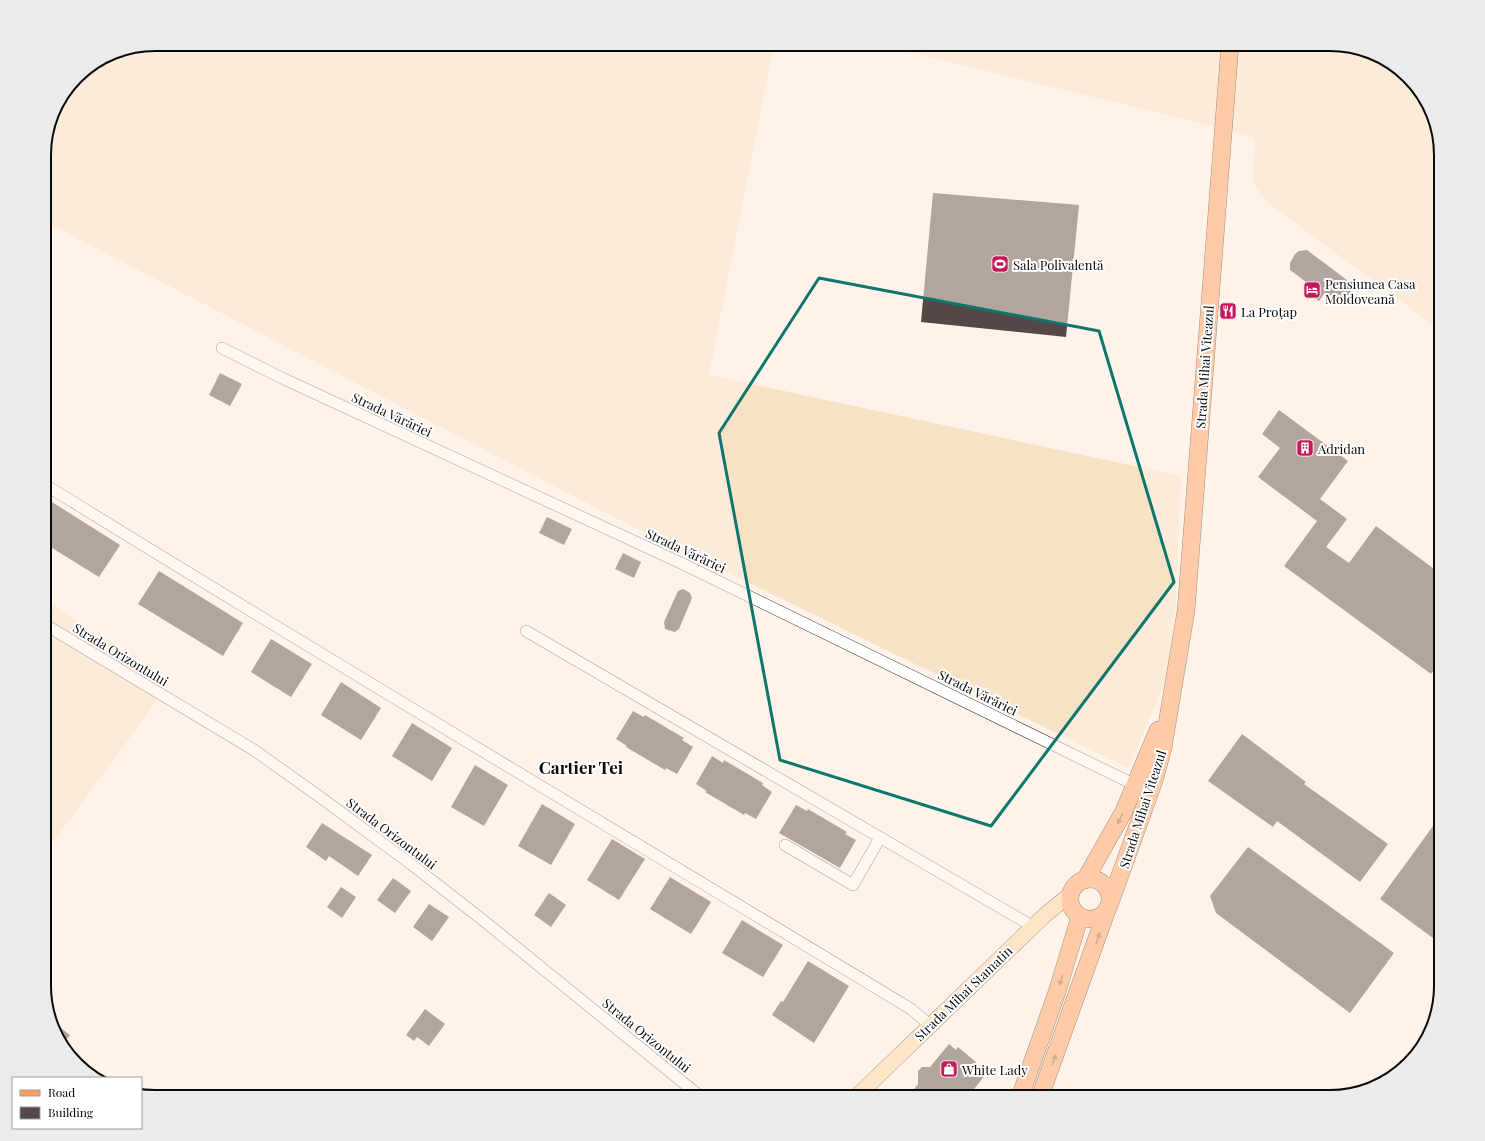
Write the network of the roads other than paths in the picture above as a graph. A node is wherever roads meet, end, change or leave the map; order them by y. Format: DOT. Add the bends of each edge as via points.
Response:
graph roads {
  1 [pos="1229,51"];
  2 [pos="222,348"];
  3 [pos="51,488"];
  4 [pos="51,628"];
  5 [pos="526,631"];
  6 [pos="1174,689"];
  7 [pos="1136,784"];
  8 [pos="880,838"];
  9 [pos="785,845"];
  10 [pos="1085,880"];
  11 [pos="1072,893"];
  12 [pos="1109,906"];
  13 [pos="1080,916"];
  14 [pos="1032,926"];
  15 [pos="930,1024"];
  16 [pos="692,1090"];
  17 [pos="863,1090"];
  18 [pos="1022,1090"];
  19 [pos="1043,1090"];
  1 -- 6 [label="main road, Strada Mihai Viteazul" via="1186,611"];
  2 -- 7 [label="street, Strada Vărăriei" via="289,382 683,564"];
  3 -- 15 [label="street" via="390,697 904,1005"];
  4 -- 16 [label="street, Strada Orizontului" via="254,750 320,797 484,921"];
  5 -- 8 [label="street"];
  6 -- 7 [label="main road, Strada Mihai Viteazul"];
  6 -- 12 [label="main road, Strada Mihai Viteazul" via="1154,781"];
  7 -- 10 [label="main road, Strada Mihai Viteazul, one-way" via="1112,835"];
  8 -- 9 [label="street" via="853,885"];
  8 -- 14 [label="street"];
  10 -- 11 [label="main road, Strada Mihai Viteazul" via="1077,884"];
  10 -- 12 [label="main road" via="1091,879 1102,883 1109,892"];
  11 -- 13 [label="main road" via="1071,904"];
  11 -- 14 [label="street, Strada Mihai Stamatin"];
  12 -- 13 [label="main road" via="1095,918"];
  19 -- 12 [label="main road, Strada Mihai Viteazul, one-way"];
  13 -- 18 [label="main road, one-way" via="1057,992"];
  14 -- 15 [label="street, Strada Mihai Stamatin"];
  15 -- 17 [label="street, Strada Mihai Stamatin"];
}
